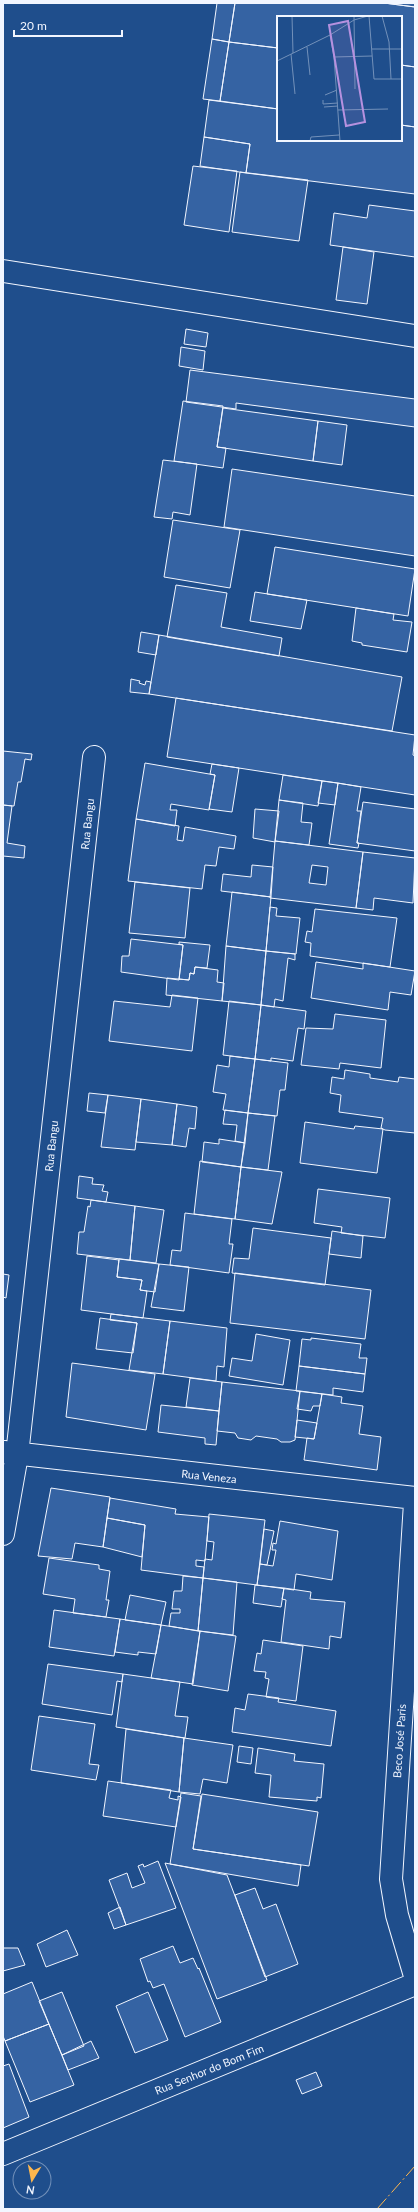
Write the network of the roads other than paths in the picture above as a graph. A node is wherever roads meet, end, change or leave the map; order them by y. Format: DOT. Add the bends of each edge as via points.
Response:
graph roads {
  1 [pos="3,271"];
  2 [pos="415,336"];
  3 [pos="94,758"];
  4 [pos="10,1454"];
  5 [pos="415,1498"];
  6 [pos="415,1503"];
  7 [pos="3,1534"];
  8 [pos="415,1976"];
  9 [pos="415,1984"];
  10 [pos="3,2154"];
  1 -- 2 [label="street"];
  3 -- 4 [label="street, Rua Bangu"];
  4 -- 5 [label="street, Rua Veneza"];
  4 -- 7 [label="street, Rua Bangu"];
  6 -- 8 [label="street, Beco José Paris" via="390,1879 397,1915"];
  9 -- 10 [label="street, Rua Senhor do Bom Fim"];
}
